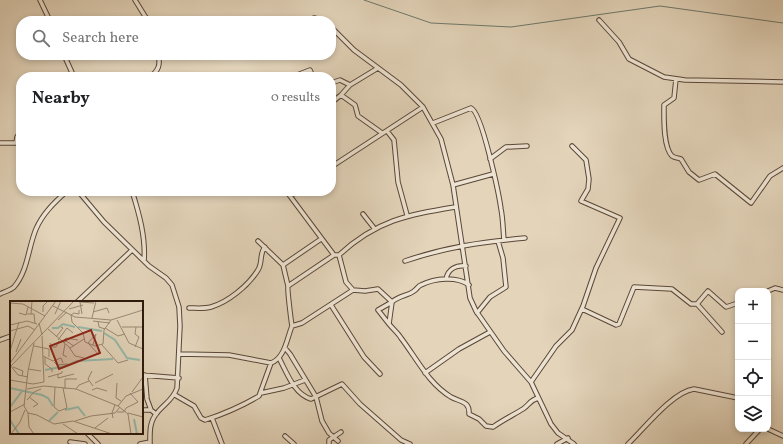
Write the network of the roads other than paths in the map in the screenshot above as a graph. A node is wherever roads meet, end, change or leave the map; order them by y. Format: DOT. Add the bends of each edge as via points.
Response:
graph roads {
  1 [pos="40,0"];
  2 [pos="135,0"];
  3 [pos="48,16"];
  4 [pos="145,16"];
  5 [pos="599,20"];
  6 [pos="336,32"];
  7 [pos="66,60"];
  8 [pos="160,60"];
  9 [pos="378,68"];
  10 [pos="72,72"];
  11 [pos="157,72"];
  12 [pos="676,79"];
  13 [pos="336,81"];
  14 [pos="783,82"];
  15 [pos="350,85"];
  16 [pos="341,95"];
  17 [pos="336,99"];
  18 [pos="423,107"];
  19 [pos="433,123"];
  20 [pos="387,131"];
  21 [pos="382,133"];
  22 [pos="0,143"];
  23 [pos="16,143"];
  24 [pos="527,146"];
  25 [pos="572,146"];
  26 [pos="490,159"];
  27 [pos="336,164"];
  28 [pos="783,168"];
  29 [pos="493,174"];
  30 [pos="453,185"];
  31 [pos="61,196"];
  32 [pos="82,196"];
  33 [pos="134,196"];
  34 [pos="290,196"];
  35 [pos="455,207"];
  36 [pos="363,214"];
  37 [pos="407,215"];
  38 [pos="374,228"];
  39 [pos="525,238"];
  40 [pos="321,239"];
  41 [pos="504,240"];
  42 [pos="258,241"];
  43 [pos="498,241"];
  44 [pos="462,246"];
  45 [pos="265,247"];
  46 [pos="132,250"];
  47 [pos="334,255"];
  48 [pos="339,255"];
  49 [pos="144,260"];
  50 [pos="405,261"];
  51 [pos="283,265"];
  52 [pos="466,266"];
  53 [pos="447,279"];
  54 [pos="469,285"];
  55 [pos="288,286"];
  56 [pos="353,290"];
  57 [pos="771,290"];
  58 [pos="783,290"];
  59 [pos="0,294"];
  60 [pos="78,301"];
  61 [pos="392,302"];
  62 [pos="696,304"];
  63 [pos="735,304"];
  64 [pos="331,305"];
  65 [pos="189,308"];
  66 [pos="582,309"];
  67 [pos="477,313"];
  68 [pos="389,324"];
  69 [pos="292,326"];
  70 [pos="490,332"];
  71 [pos="722,332"];
  72 [pos="10,336"];
  73 [pos="0,340"];
  74 [pos="285,348"];
  75 [pos="179,354"];
  76 [pos="279,358"];
  77 [pos="271,363"];
  78 [pos="425,373"];
  79 [pos="380,374"];
  80 [pos="144,375"];
  81 [pos="179,378"];
  82 [pos="305,380"];
  83 [pos="531,382"];
  84 [pos="293,384"];
  85 [pos="261,393"];
  86 [pos="175,395"];
  87 [pos="735,397"];
  88 [pos="316,398"];
  89 [pos="538,398"];
  90 [pos="143,410"];
  91 [pos="151,410"];
  92 [pos="156,414"];
  93 [pos="212,418"];
  94 [pos="771,430"];
  95 [pos="342,432"];
  96 [pos="757,432"];
  97 [pos="88,434"];
  98 [pos="285,436"];
  99 [pos="783,436"];
  100 [pos="333,437"];
  101 [pos="568,438"];
  102 [pos="338,441"];
  103 [pos="70,442"];
  104 [pos="150,443"];
  105 [pos="86,444"];
  106 [pos="98,444"];
  107 [pos="140,444"];
  108 [pos="222,444"];
  109 [pos="294,444"];
  110 [pos="329,444"];
  111 [pos="410,444"];
  112 [pos="557,444"];
  113 [pos="574,444"];
  114 [pos="628,444"];
  115 [pos="746,444"];
  1 -- 3 [label="street"];
  2 -- 4 [label="street"];
  5 -- 12 [label="street" via="619,42 629,59 664,77"];
  6 -- 9 [label="street"];
  7 -- 10 [label="street"];
  8 -- 11 [label="street"];
  9 -- 15 [label="street"];
  9 -- 18 [label="street" via="401,85"];
  12 -- 14 [label="street"];
  12 -- 28 [label="street" via="674,98 664,105 666,139 673,157 682,159 689,172 699,180 715,174 751,203 770,176"];
  13 -- 15 [label="street" via="340,80"];
  15 -- 16 [label="street"];
  16 -- 17 [label="street"];
  16 -- 21 [label="street" via="355,105 358,116"];
  18 -- 19 [label="street"];
  18 -- 20 [label="street"];
  19 -- 26 [label="street" via="474,109 488,145"];
  19 -- 30 [label="street" via="441,139"];
  20 -- 21 [label="street"];
  20 -- 37 [label="street" via="394,140 398,182"];
  21 -- 27 [label="street"];
  22 -- 23 [label="street"];
  24 -- 26 [label="street" via="506,147"];
  25 -- 66 [label="street" via="586,160 590,179 581,201 620,218 596,268"];
  26 -- 29 [label="street"];
  29 -- 30 [label="street"];
  29 -- 41 [label="street" via="501,209"];
  30 -- 35 [label="street"];
  31 -- 59 [label="street" via="42,218 26,265 13,288"];
  32 -- 46 [label="street"];
  33 -- 49 [label="street" via="139,210 145,248"];
  34 -- 40 [label="street"];
  35 -- 37 [label="street"];
  35 -- 44 [label="street"];
  36 -- 38 [label="street"];
  37 -- 38 [label="street"];
  38 -- 48 [label="street"];
  39 -- 41 [label="street"];
  40 -- 47 [label="street"];
  40 -- 51 [label="street"];
  41 -- 43 [label="street"];
  42 -- 45 [label="street"];
  43 -- 44 [label="street"];
  43 -- 67 [label="street" via="503,258 506,287 490,297"];
  44 -- 50 [label="street"];
  44 -- 52 [label="street"];
  45 -- 51 [label="street"];
  45 -- 65 [label="street" via="261,252 262,262 258,271 238,292 211,307"];
  46 -- 49 [label="street"];
  46 -- 60 [label="street"];
  47 -- 48 [label="street"];
  47 -- 55 [label="street"];
  48 -- 56 [label="street" via="346,282"];
  49 -- 75 [label="street" via="166,278 177,295"];
  51 -- 55 [label="street"];
  52 -- 53 [label="street" via="456,266 447,274"];
  52 -- 54 [label="street"];
  53 -- 54 [label="street" via="463,281"];
  53 -- 61 [label="street" via="420,285 414,291 399,296"];
  54 -- 67 [label="street" via="470,298"];
  55 -- 69 [label="street"];
  56 -- 61 [label="street" via="365,292 378,289"];
  56 -- 64 [label="street"];
  57 -- 58 [label="street"];
  61 -- 68 [label="street"];
  61 -- 68 [label="street" via="378,310"];
  62 -- 63 [label="street" via="708,291 726,307"];
  62 -- 66 [label="street" via="691,304 672,289 634,287 619,324 606,321"];
  62 -- 71 [label="street"];
  64 -- 69 [label="street" via="302,323"];
  64 -- 79 [label="street" via="364,357"];
  66 -- 83 [label="street" via="572,330 556,346"];
  67 -- 70 [label="street"];
  68 -- 78 [label="street"];
  69 -- 74 [label="street"];
  70 -- 78 [label="street" via="459,349"];
  70 -- 83 [label="street"];
  72 -- 73 [label="street"];
  74 -- 76 [label="street"];
  74 -- 82 [label="street"];
  75 -- 77 [label="street" via="229,355"];
  75 -- 81 [label="street"];
  76 -- 77 [label="street"];
  76 -- 84 [label="street"];
  77 -- 85 [label="street"];
  78 -- 89 [label="street" via="447,394 466,403 470,408 469,414 489,428"];
  80 -- 81 [label="street"];
  80 -- 91 [label="street"];
  81 -- 86 [label="street"];
  82 -- 84 [label="street"];
  82 -- 88 [label="street"];
  83 -- 89 [label="street"];
  84 -- 85 [label="street"];
  84 -- 88 [label="street" via="306,397"];
  85 -- 93 [label="street" via="244,405"];
  86 -- 92 [label="street"];
  86 -- 93 [label="street" via="194,406 201,418"];
  87 -- 114 [label="street" via="689,389 674,398 650,419"];
  88 -- 100 [label="street" via="322,421"];
  88 -- 111 [label="street" via="342,384 360,404 401,440"];
  89 -- 101 [label="street" via="551,424 558,433"];
  90 -- 91 [label="street"];
  91 -- 92 [label="street"];
  92 -- 104 [label="street" via="151,423"];
  93 -- 108 [label="street"];
  94 -- 99 [label="street"];
  95 -- 100 [label="street"];
  96 -- 115 [label="street"];
  97 -- 106 [label="street"];
  98 -- 109 [label="street"];
  100 -- 102 [label="street"];
  100 -- 110 [label="street"];
  101 -- 112 [label="street"];
  101 -- 113 [label="street"];
  103 -- 105 [label="street"];
  104 -- 107 [label="street"];
}
